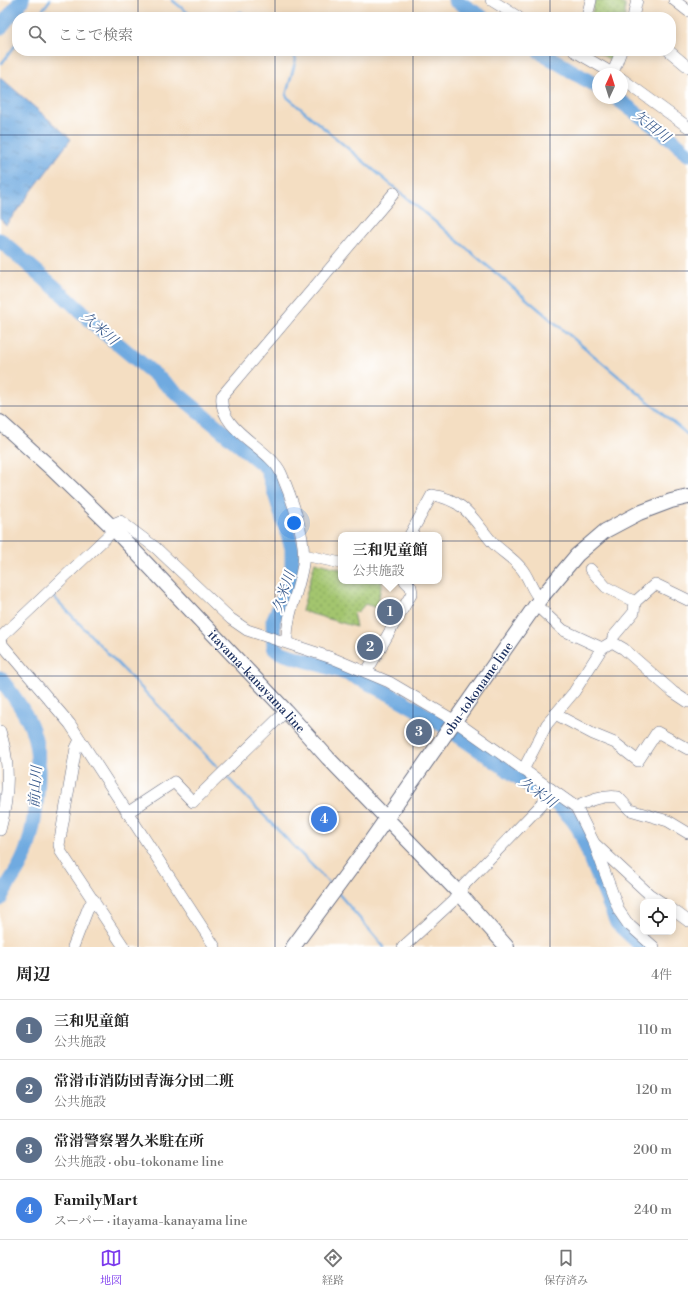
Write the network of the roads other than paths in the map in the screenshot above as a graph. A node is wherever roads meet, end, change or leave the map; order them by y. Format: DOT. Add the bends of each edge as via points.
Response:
graph roads {
  1 [pos="491,0"];
  2 [pos="592,0"];
  3 [pos="637,0"];
  4 [pos="674,0"];
  5 [pos="688,11"];
  6 [pos="510,12"];
  7 [pos="588,12"];
  8 [pos="634,12"];
  9 [pos="584,56"];
  10 [pos="620,56"];
  11 [pos="675,56"];
  12 [pos="688,66"];
  13 [pos="604,68"];
  14 [pos="617,68"];
  15 [pos="628,84"];
  16 [pos="688,128"];
  17 [pos="394,193"];
  18 [pos="0,422"];
  19 [pos="688,497"];
  20 [pos="112,528"];
  21 [pos="412,532"];
  22 [pos="304,555"];
  23 [pos="338,561"];
  24 [pos="590,569"];
  25 [pos="408,584"];
  26 [pos="688,600"];
  27 [pos="538,602"];
  28 [pos="635,602"];
  29 [pos="0,638"];
  30 [pos="0,642"];
  31 [pos="287,642"];
  32 [pos="607,645"];
  33 [pos="367,671"];
  34 [pos="688,702"];
  35 [pos="286,711"];
  36 [pos="555,714"];
  37 [pos="455,722"];
  38 [pos="0,731"];
  39 [pos="80,740"];
  40 [pos="688,749"];
  41 [pos="523,770"];
  42 [pos="4,772"];
  43 [pos="550,791"];
  44 [pos="576,807"];
  45 [pos="127,813"];
  46 [pos="387,818"];
  47 [pos="0,830"];
  48 [pos="688,833"];
  49 [pos="594,843"];
  50 [pos="459,893"];
  51 [pos="656,899"];
  52 [pos="94,900"];
  53 [pos="676,912"];
  54 [pos="688,921"];
  55 [pos="74,947"];
  56 [pos="124,947"];
  57 [pos="215,947"];
  58 [pos="293,947"];
  59 [pos="403,947"];
  60 [pos="507,947"];
  61 [pos="654,947"];
  1 -- 6 [label="street"];
  2 -- 7 [label="street"];
  3 -- 8 [label="street"];
  4 -- 5 [label="street"];
  9 -- 13 [label="street"];
  10 -- 14 [label="street"];
  11 -- 12 [label="street"];
  15 -- 16 [label="street"];
  17 -- 22 [label="street" via="222,396 221,408 236,429 281,473 296,516"];
  18 -- 20 [label="main road, itayama-kanayama line"];
  19 -- 27 [label="main road, obu-tokoname line" via="639,513 605,531 577,555"];
  20 -- 29 [label="street"];
  20 -- 31 [label="street" via="120,522 136,532 183,572 231,619 247,630"];
  20 -- 35 [label="main road, itayama-kanayama line"];
  21 -- 27 [label="street" via="432,495 460,505 469,512 494,543 522,568"];
  22 -- 23 [label="street"];
  22 -- 31 [label="street" via="289,615"];
  24 -- 28 [label="street" via="606,587"];
  25 -- 33 [label="street" via="412,593"];
  26 -- 28 [label="street" via="656,584"];
  27 -- 32 [label="street" via="563,630"];
  27 -- 37 [label="main road, obu-tokoname line"];
  28 -- 32 [label="street" via="634,612"];
  30 -- 39 [label="street" via="70,724"];
  31 -- 33 [label="street"];
  32 -- 34 [label="street" via="624,649 672,692"];
  32 -- 36 [label="street"];
  33 -- 37 [label="street"];
  35 -- 45 [label="street" via="193,802 174,782"];
  35 -- 46 [label="main road, itayama-kanayama line"];
  36 -- 40 [label="street" via="615,743 638,761 657,732"];
  36 -- 41 [label="street"];
  37 -- 41 [label="street"];
  37 -- 46 [label="main road, obu-tokoname line"];
  38 -- 42 [label="street"];
  39 -- 45 [label="street"];
  39 -- 52 [label="street" via="76,748 59,845 61,852"];
  41 -- 43 [label="street"];
  42 -- 47 [label="street" via="5,813"];
  43 -- 44 [label="street"];
  43 -- 50 [label="street" via="542,804"];
  44 -- 48 [label="street" via="592,800 618,797 630,810 668,821"];
  44 -- 49 [label="street"];
  45 -- 57 [label="street"];
  46 -- 50 [label="main road, itayama-kanayama line"];
  46 -- 58 [label="main road, obu-tokoname line"];
  49 -- 51 [label="street"];
  49 -- 61 [label="street" via="619,911 628,924"];
  50 -- 59 [label="street"];
  50 -- 60 [label="main road, itayama-kanayama line"];
  52 -- 55 [label="street" via="89,906"];
  52 -- 56 [label="street"];
  53 -- 54 [label="street"];
}
